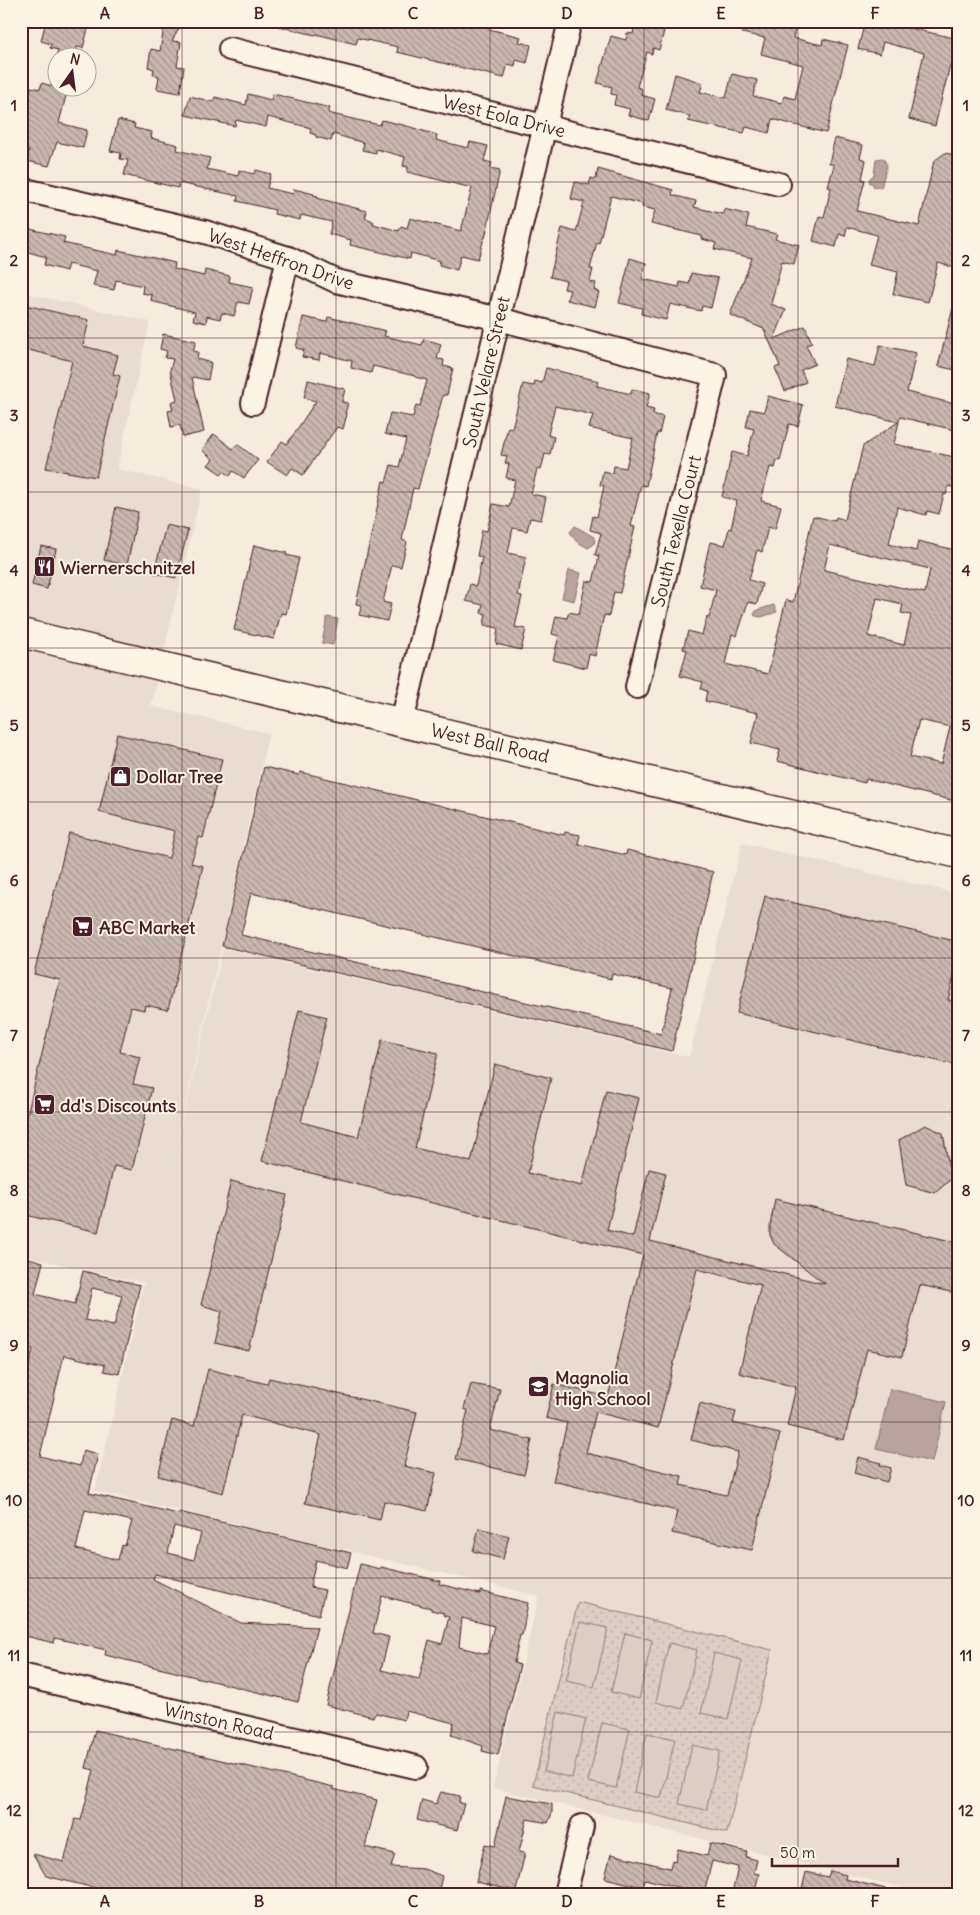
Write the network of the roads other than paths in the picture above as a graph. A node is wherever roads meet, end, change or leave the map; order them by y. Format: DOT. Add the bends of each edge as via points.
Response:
graph roads {
  1 [pos="570,21"];
  2 [pos="230,49"];
  3 [pos="544,126"];
  4 [pos="779,184"];
  5 [pos="21,189"];
  6 [pos="288,258"];
  7 [pos="499,319"];
  8 [pos="716,376"];
  9 [pos="253,403"];
  10 [pos="21,633"];
  11 [pos="636,687"];
  12 [pos="402,722"];
  13 [pos="959,854"];
  14 [pos="21,1676"];
  15 [pos="416,1767"];
  16 [pos="582,1826"];
  17 [pos="565,1894"];
  1 -- 3 [label="street, South Velare Street"];
  2 -- 3 [label="street, West Eola Drive"];
  3 -- 4 [label="street, West Eola Drive"];
  3 -- 7 [label="street, South Velare Street"];
  5 -- 6 [label="street, West Heffron Drive" via="205,232"];
  6 -- 7 [label="street, West Heffron Drive" via="336,281"];
  6 -- 9 [label="street"];
  7 -- 8 [label="street, West Heffron Drive"];
  7 -- 12 [label="street, South Velare Street"];
  8 -- 11 [label="street, South Texella Court"];
  10 -- 12 [label="main road, West Ball Road"];
  12 -- 13 [label="main road, West Ball Road"];
  14 -- 15 [label="street, Winston Road"];
  16 -- 17 [label="street"];
}
